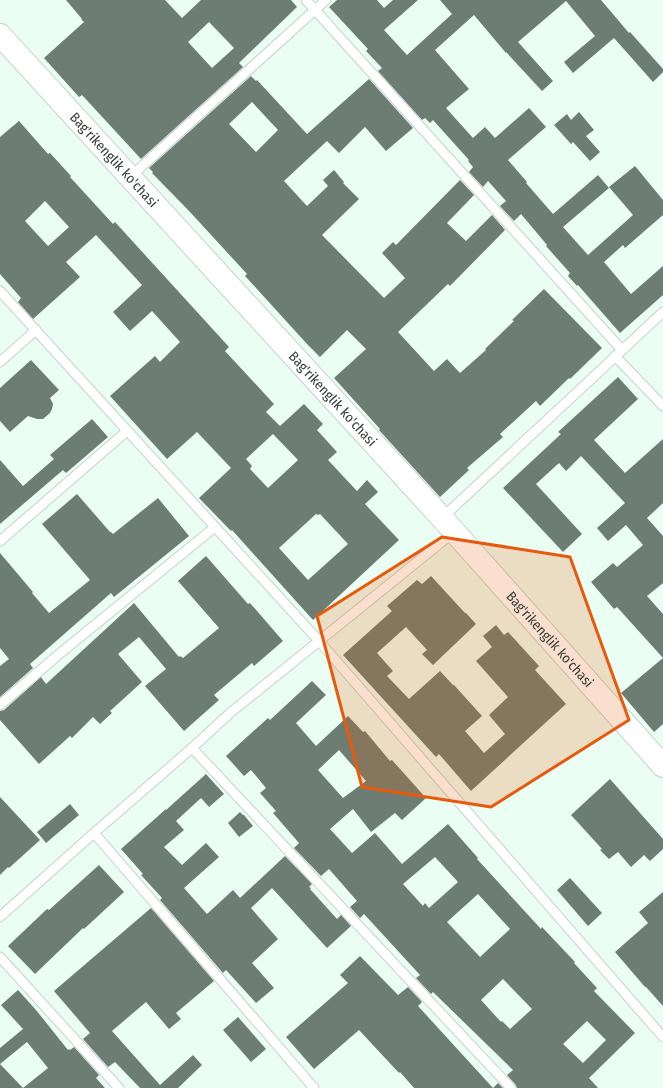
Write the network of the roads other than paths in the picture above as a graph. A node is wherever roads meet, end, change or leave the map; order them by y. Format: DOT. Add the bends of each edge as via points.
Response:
graph roads {
  1 [pos="306,0"];
  2 [pos="326,0"];
  3 [pos="315,10"];
  4 [pos="0,34"];
  5 [pos="130,177"];
  6 [pos="0,291"];
  7 [pos="663,312"];
  8 [pos="36,330"];
  9 [pos="619,353"];
  10 [pos="0,362"];
  11 [pos="663,406"];
  12 [pos="127,431"];
  13 [pos="448,525"];
  14 [pos="215,526"];
  15 [pos="0,540"];
  16 [pos="319,641"];
  17 [pos="0,705"];
  18 [pos="192,748"];
  19 [pos="663,766"];
  20 [pos="94,833"];
  21 [pos="0,917"];
  22 [pos="0,957"];
  23 [pos="663,1037"];
  24 [pos="119,1088"];
  25 [pos="314,1088"];
  26 [pos="511,1088"];
  1 -- 3 [label="lane"];
  2 -- 3 [label="lane"];
  3 -- 5 [label="lane"];
  3 -- 9 [label="lane"];
  4 -- 5 [label="main road, Bag'rikenglik ko'chasi"];
  5 -- 13 [label="main road, Bag'rikenglik ko'chasi"];
  6 -- 8 [label="lane"];
  7 -- 9 [label="lane"];
  8 -- 10 [label="lane"];
  8 -- 12 [label="lane"];
  9 -- 11 [label="lane"];
  9 -- 13 [label="lane"];
  12 -- 14 [label="lane"];
  12 -- 15 [label="lane"];
  13 -- 16 [label="lane"];
  13 -- 19 [label="main road, Bag'rikenglik ko'chasi"];
  14 -- 16 [label="lane"];
  14 -- 17 [label="lane"];
  16 -- 18 [label="lane" via="230,713"];
  16 -- 23 [label="lane"];
  18 -- 20 [label="lane"];
  18 -- 26 [label="lane"];
  20 -- 21 [label="lane"];
  20 -- 25 [label="lane"];
  22 -- 24 [label="lane"];
}
